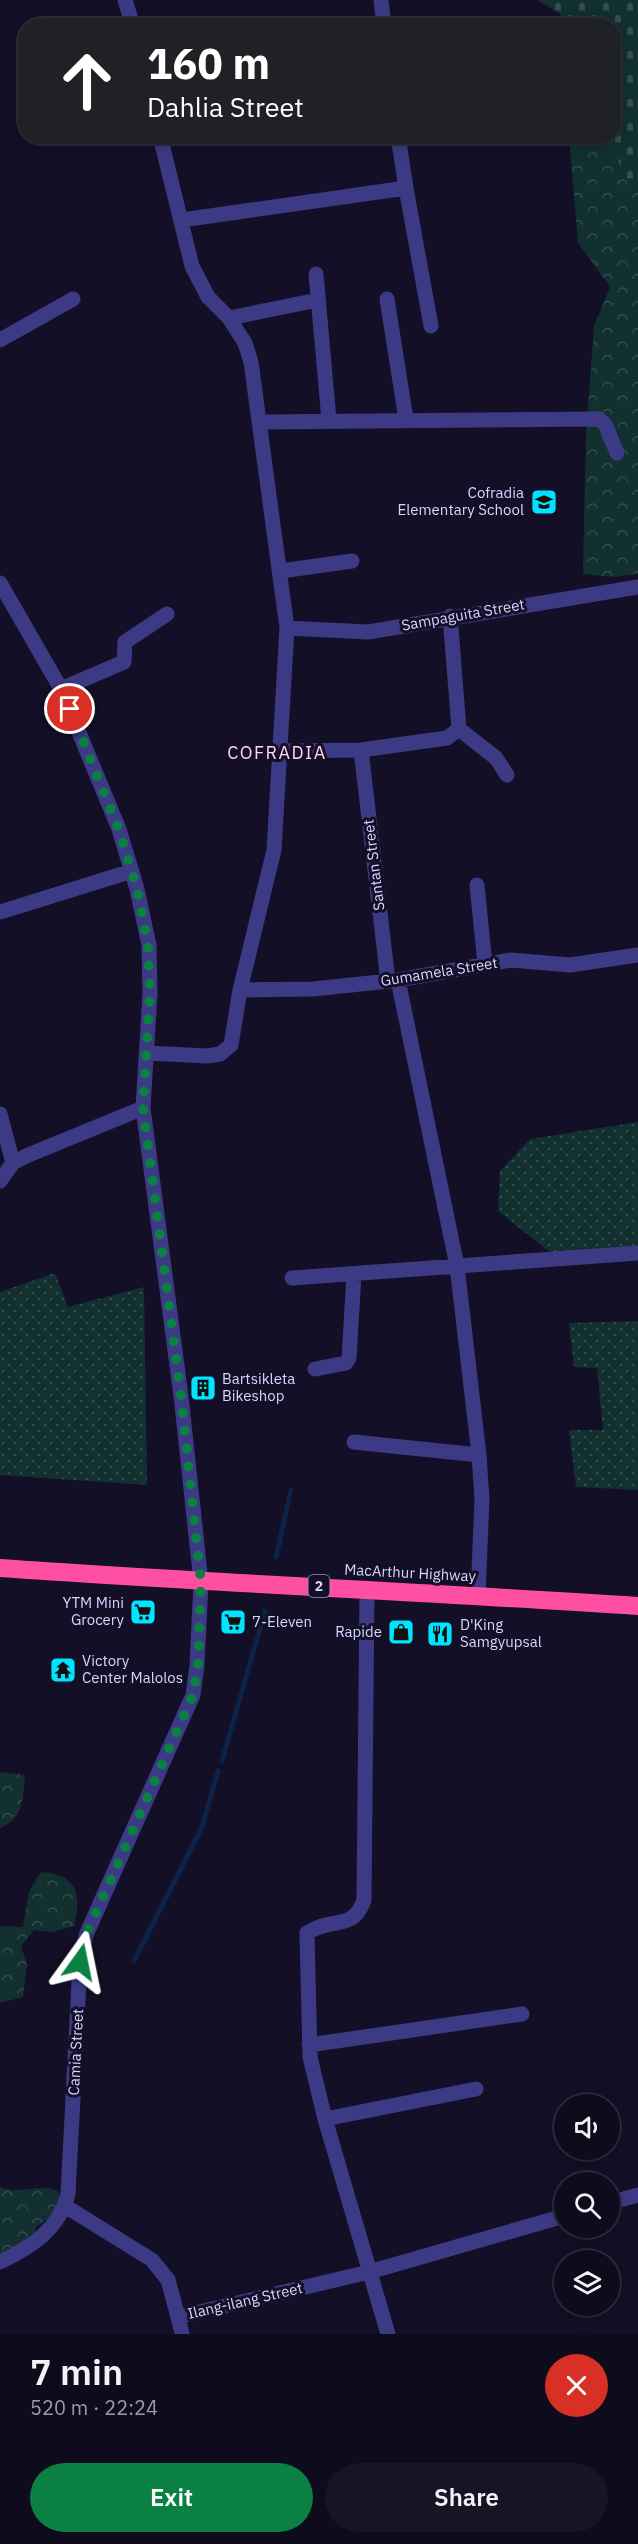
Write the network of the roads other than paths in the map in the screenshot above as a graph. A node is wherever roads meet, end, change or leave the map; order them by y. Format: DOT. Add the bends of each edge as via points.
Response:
graph roads {
  1 [pos="125,0"];
  2 [pos="381,0"];
  3 [pos="131,18"];
  4 [pos="383,18"];
  5 [pos="162,144"];
  6 [pos="399,144"];
  7 [pos="406,188"];
  8 [pos="182,220"];
  9 [pos="316,274"];
  10 [pos="73,299"];
  11 [pos="387,299"];
  12 [pos="318,300"];
  13 [pos="229,318"];
  14 [pos="431,326"];
  15 [pos="0,340"];
  16 [pos="406,419"];
  17 [pos="329,420"];
  18 [pos="261,422"];
  19 [pos="617,453"];
  20 [pos="352,561"];
  21 [pos="281,571"];
  22 [pos="0,583"];
  23 [pos="638,587"];
  24 [pos="167,614"];
  25 [pos="450,616"];
  26 [pos="287,628"];
  27 [pos="61,689"];
  28 [pos="459,729"];
  29 [pos="361,750"];
  30 [pos="279,751"];
  31 [pos="507,775"];
  32 [pos="132,871"];
  33 [pos="477,885"];
  34 [pos="0,912"];
  35 [pos="638,955"];
  36 [pos="485,964"];
  37 [pos="393,980"];
  38 [pos="240,990"];
  39 [pos="148,1053"];
  40 [pos="143,1108"];
  41 [pos="0,1114"];
  42 [pos="13,1163"];
  43 [pos="0,1180"];
  44 [pos="638,1253"];
  45 [pos="457,1266"];
  46 [pos="354,1275"];
  47 [pos="292,1278"];
  48 [pos="315,1369"];
  49 [pos="354,1442"];
  50 [pos="479,1455"];
  51 [pos="0,1568"];
  52 [pos="201,1582"];
  53 [pos="367,1588"];
  54 [pos="478,1595"];
  55 [pos="638,1606"];
  56 [pos="522,2014"];
  57 [pos="309,2045"];
  58 [pos="476,2089"];
  59 [pos="325,2119"];
  60 [pos="638,2194"];
  61 [pos="620,2200"];
  62 [pos="65,2206"];
  63 [pos="554,2219"];
  64 [pos="0,2262"];
  65 [pos="369,2272"];
  66 [pos="178,2316"];
  67 [pos="182,2334"];
  68 [pos="388,2334"];
  1 -- 3 [label="street"];
  2 -- 4 [label="street"];
  5 -- 8 [label="street"];
  6 -- 7 [label="street"];
  7 -- 8 [label="street"];
  7 -- 14 [label="street"];
  8 -- 13 [label="street" via="192,266 208,297"];
  9 -- 12 [label="street"];
  10 -- 15 [label="street"];
  11 -- 16 [label="street"];
  12 -- 13 [label="street"];
  12 -- 17 [label="street"];
  13 -- 18 [label="street" via="252,362"];
  16 -- 17 [label="street"];
  16 -- 19 [label="street" via="598,419 605,424"];
  17 -- 18 [label="street"];
  18 -- 21 [label="street"];
  20 -- 21 [label="street"];
  21 -- 26 [label="street"];
  22 -- 27 [label="street, Camia Street"];
  23 -- 25 [label="street, Sampaguita Street"];
  24 -- 27 [label="street" via="125,642 124,662"];
  25 -- 26 [label="street, Sampaguita Street" via="368,632"];
  25 -- 28 [label="street"];
  26 -- 30 [label="street"];
  27 -- 32 [label="street, Camia Street"];
  28 -- 29 [label="street" via="447,738"];
  28 -- 31 [label="street" via="496,758"];
  29 -- 30 [label="street"];
  29 -- 37 [label="street, Santan Street"];
  30 -- 38 [label="street" via="274,850"];
  32 -- 34 [label="street"];
  32 -- 39 [label="street, Camia Street" via="148,945"];
  33 -- 36 [label="street"];
  35 -- 36 [label="street, Gumamela Street" via="570,965 511,960"];
  36 -- 37 [label="street, Gumamela Street"];
  37 -- 38 [label="street, Gumamela Street" via="313,989"];
  37 -- 45 [label="street, Santan Street"];
  38 -- 39 [label="street" via="231,1045 220,1054"];
  39 -- 40 [label="street, Camia Street"];
  40 -- 42 [label="street"];
  40 -- 52 [label="street, Camia Street"];
  41 -- 42 [label="street"];
  42 -- 43 [label="street"];
  44 -- 45 [label="street"];
  45 -- 46 [label="street"];
  45 -- 50 [label="street, Santan Street"];
  46 -- 47 [label="street"];
  46 -- 48 [label="street" via="349,1358 339,1366"];
  49 -- 50 [label="street"];
  50 -- 54 [label="street, Santan Street" via="482,1500"];
  51 -- 52 [label="highway, MacArthur Highway / 2"];
  52 -- 53 [label="highway, MacArthur Highway / 2"];
  52 -- 62 [label="street, Camia Street" via="193,1695 86,1935 80,1962"];
  53 -- 54 [label="highway, MacArthur Highway / 2"];
  53 -- 57 [label="street" via="364,1900 359,1914 350,1920 319,1925 308,1933"];
  54 -- 55 [label="highway, MacArthur Highway / 2"];
  56 -- 57 [label="street"];
  57 -- 59 [label="street"];
  58 -- 59 [label="street"];
  59 -- 65 [label="street"];
  60 -- 61 [label="street"];
  62 -- 64 [label="street, Camia Street" via="56,2224 27,2250"];
  62 -- 66 [label="street, Ilang-ilang Street" via="152,2260 168,2280"];
  63 -- 65 [label="street, Ilang-ilang Street"];
  65 -- 66 [label="street, Ilang-ilang Street"];
  65 -- 68 [label="street"];
  66 -- 67 [label="street"];
}
